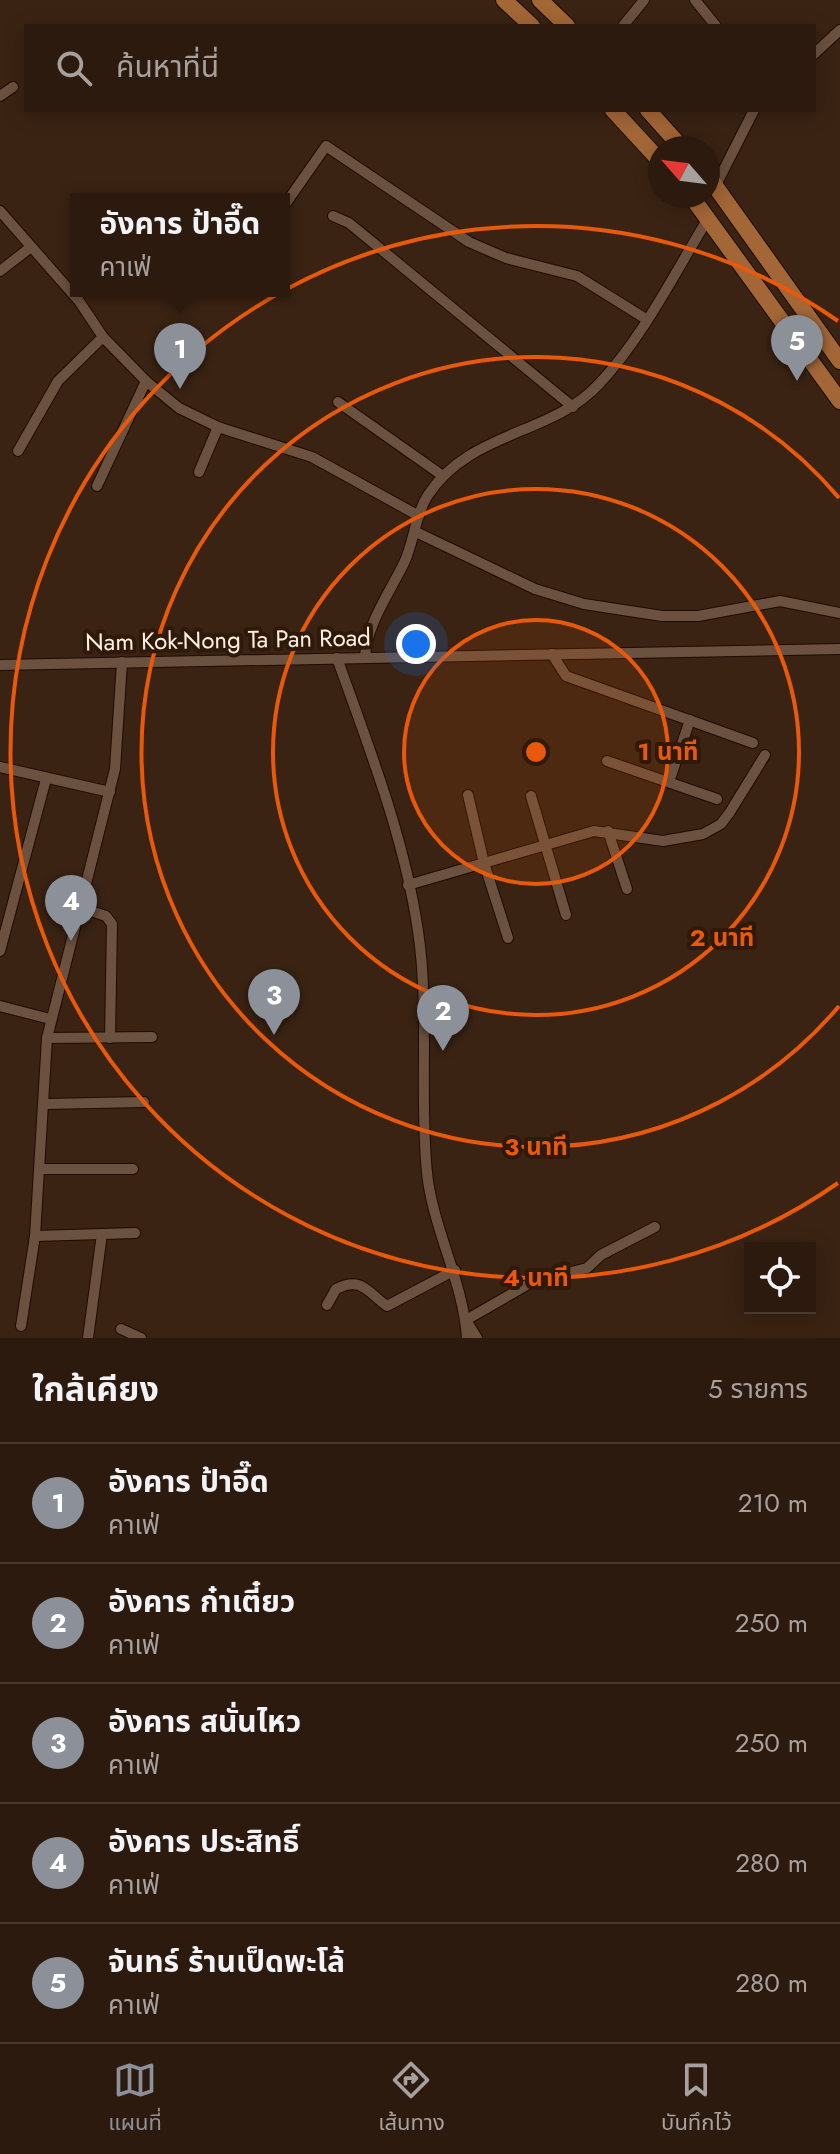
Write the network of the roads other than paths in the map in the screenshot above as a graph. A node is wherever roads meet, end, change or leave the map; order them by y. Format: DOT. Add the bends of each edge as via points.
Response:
graph roads {
  1 [pos="504,0"];
  2 [pos="540,0"];
  3 [pos="644,0"];
  4 [pos="695,0"];
  5 [pos="530,24"];
  6 [pos="565,24"];
  7 [pos="625,24"];
  8 [pos="714,24"];
  9 [pos="840,31"];
  10 [pos="816,52"];
  11 [pos="13,87"];
  12 [pos="0,96"];
  13 [pos="615,112"];
  14 [pos="650,112"];
  15 [pos="753,112"];
  16 [pos="671,136"];
  17 [pos="648,148"];
  18 [pos="720,167"];
  19 [pos="720,192"];
  20 [pos="290,197"];
  21 [pos="701,208"];
  22 [pos="0,211"];
  23 [pos="333,216"];
  24 [pos="709,217"];
  25 [pos="31,247"];
  26 [pos="0,271"];
  27 [pos="70,291"];
  28 [pos="75,297"];
  29 [pos="646,319"];
  30 [pos="103,337"];
  31 [pos="840,361"];
  32 [pos="146,381"];
  33 [pos="840,401"];
  34 [pos="338,402"];
  35 [pos="573,407"];
  36 [pos="218,427"];
  37 [pos="18,451"];
  38 [pos="199,472"];
  39 [pos="443,476"];
  40 [pos="97,486"];
  41 [pos="419,516"];
  42 [pos="416,532"];
  43 [pos="840,613"];
  44 [pos="840,649"];
  45 [pos="552,654"];
  46 [pos="337,658"];
  47 [pos="365,658"];
  48 [pos="122,662"];
  49 [pos="0,665"];
  50 [pos="690,720"];
  51 [pos="753,743"];
  52 [pos="765,755"];
  53 [pos="607,761"];
  54 [pos="0,767"];
  55 [pos="46,779"];
  56 [pos="669,782"];
  57 [pos="110,792"];
  58 [pos="468,795"];
  59 [pos="531,796"];
  60 [pos="717,799"];
  61 [pos="608,831"];
  62 [pos="543,846"];
  63 [pos="484,863"];
  64 [pos="408,885"];
  65 [pos="627,889"];
  66 [pos="79,907"];
  67 [pos="566,915"];
  68 [pos="508,938"];
  69 [pos="0,951"];
  70 [pos="0,1006"];
  71 [pos="50,1019"];
  72 [pos="152,1037"];
  73 [pos="47,1038"];
  74 [pos="110,1038"];
  75 [pos="144,1102"];
  76 [pos="44,1104"];
  77 [pos="41,1169"];
  78 [pos="133,1169"];
  79 [pos="655,1227"];
  80 [pos="135,1233"];
  81 [pos="102,1234"];
  82 [pos="35,1236"];
  83 [pos="455,1270"];
  84 [pos="327,1305"];
  85 [pos="466,1320"];
  86 [pos="21,1326"];
  87 [pos="121,1329"];
  88 [pos="88,1338"];
  89 [pos="141,1338"];
  90 [pos="467,1338"];
  91 [pos="477,1338"];
  1 -- 5 [label="main road"];
  2 -- 6 [label="main road"];
  3 -- 7 [label="street"];
  4 -- 8 [label="street"];
  9 -- 10 [label="street"];
  11 -- 12 [label="street"];
  13 -- 17 [label="main road"];
  14 -- 16 [label="main road"];
  15 -- 18 [label="street"];
  19 -- 31 [label="main road"];
  20 -- 29 [label="street" via="326,146 469,242 506,258 577,276"];
  21 -- 24 [label="main road"];
  22 -- 25 [label="street"];
  23 -- 35 [label="street" via="349,223"];
  24 -- 29 [label="street"];
  24 -- 33 [label="main road"];
  25 -- 26 [label="street"];
  25 -- 27 [label="street"];
  28 -- 30 [label="street"];
  29 -- 35 [label="street" via="598,385"];
  30 -- 32 [label="street"];
  30 -- 37 [label="street" via="58,381"];
  32 -- 36 [label="street" via="179,408"];
  32 -- 40 [label="street"];
  34 -- 39 [label="street"];
  35 -- 39 [label="street" via="492,441"];
  36 -- 38 [label="street"];
  36 -- 41 [label="street" via="312,457"];
  39 -- 41 [label="street"];
  41 -- 42 [label="street"];
  42 -- 43 [label="street" via="535,589 584,604 698,616 780,601"];
  42 -- 47 [label="street" via="369,636"];
  44 -- 45 [label="street, Nam Kok-Nong Ta Pan Road"];
  45 -- 47 [label="street, Nam Kok-Nong Ta Pan Road"];
  45 -- 50 [label="street" via="566,676"];
  46 -- 47 [label="street, Nam Kok-Nong Ta Pan Road"];
  46 -- 48 [label="street, Nam Kok-Nong Ta Pan Road"];
  46 -- 64 [label="street" via="391,808"];
  48 -- 49 [label="street, Nam Kok-Nong Ta Pan Road"];
  48 -- 57 [label="street" via="118,750"];
  50 -- 51 [label="street"];
  50 -- 56 [label="street"];
  52 -- 61 [label="street" via="721,824 703,834 663,841"];
  53 -- 56 [label="street"];
  54 -- 55 [label="street"];
  55 -- 57 [label="street"];
  55 -- 69 [label="street"];
  56 -- 60 [label="street"];
  57 -- 66 [label="street"];
  58 -- 63 [label="street"];
  59 -- 62 [label="street"];
  61 -- 62 [label="street"];
  61 -- 65 [label="street"];
  62 -- 63 [label="street"];
  62 -- 67 [label="street"];
  63 -- 64 [label="street"];
  63 -- 68 [label="street"];
  64 -- 83 [label="street" via="424,1006 427,1175"];
  66 -- 71 [label="street"];
  66 -- 74 [label="street" via="106,916 112,924"];
  70 -- 71 [label="street"];
  71 -- 73 [label="street"];
  72 -- 74 [label="street"];
  73 -- 74 [label="street"];
  73 -- 76 [label="street"];
  75 -- 76 [label="street"];
  76 -- 77 [label="street"];
  77 -- 78 [label="street"];
  77 -- 82 [label="street"];
  79 -- 85 [label="street" via="587,1268 532,1282"];
  80 -- 81 [label="street"];
  81 -- 82 [label="street"];
  81 -- 88 [label="street"];
  82 -- 86 [label="street"];
  83 -- 84 [label="street" via="387,1306 355,1283 336,1289"];
  83 -- 85 [label="street"];
  85 -- 90 [label="street"];
  85 -- 91 [label="street"];
  87 -- 89 [label="street"];
}
